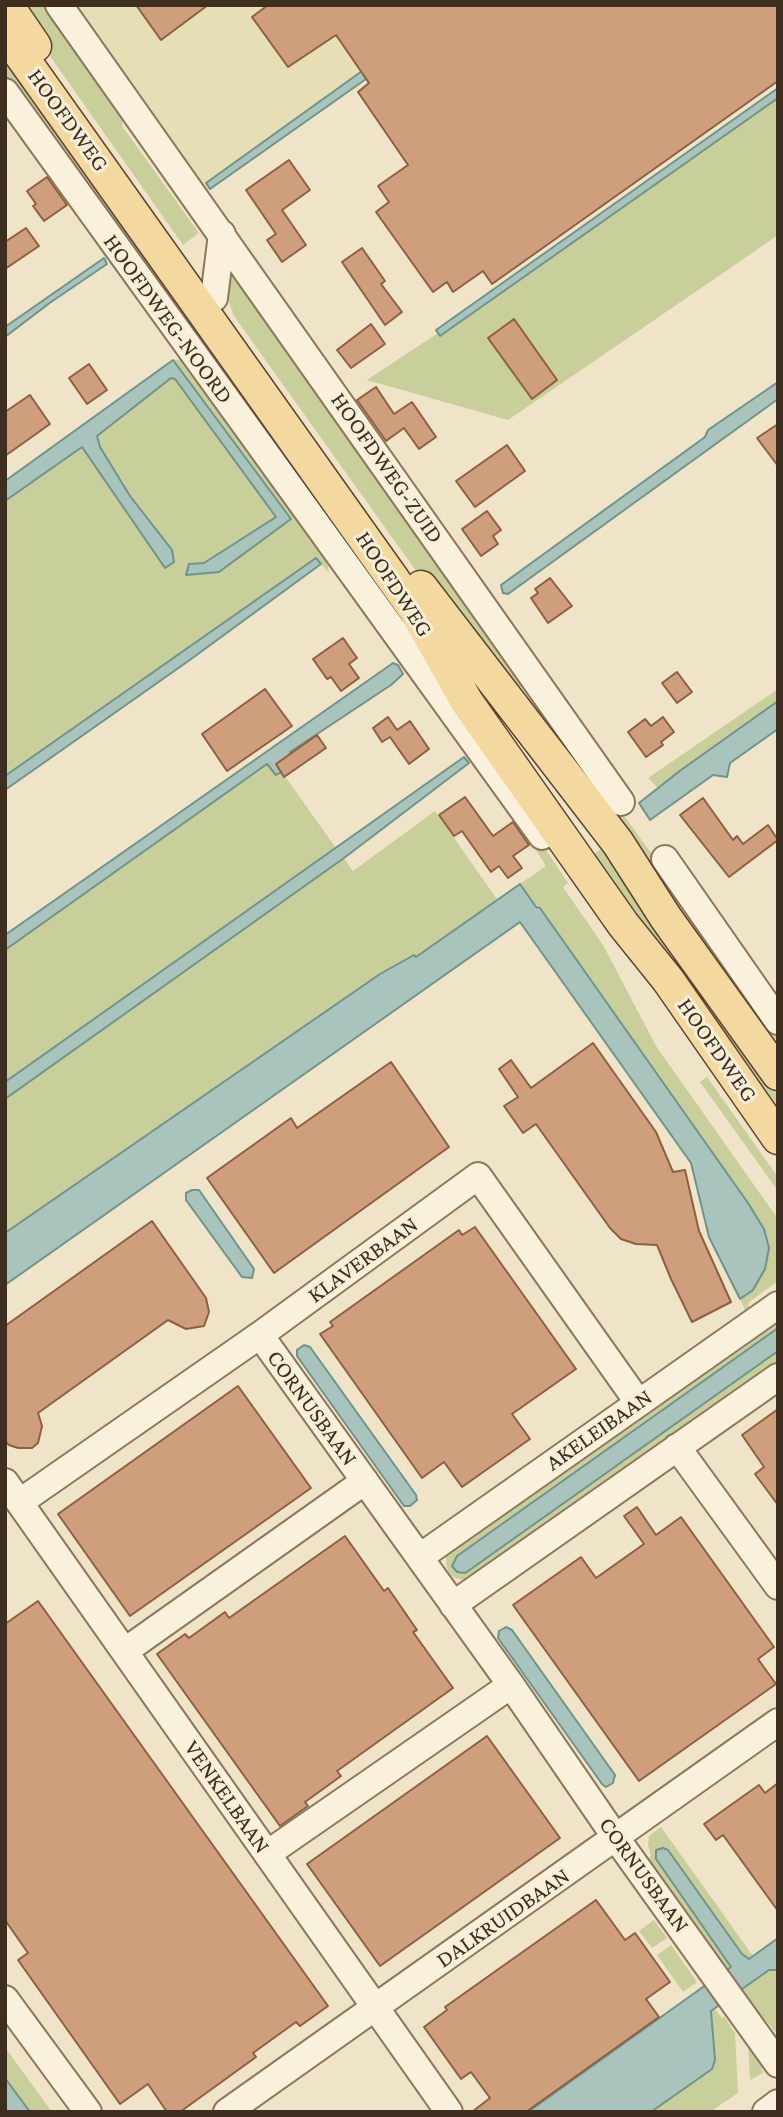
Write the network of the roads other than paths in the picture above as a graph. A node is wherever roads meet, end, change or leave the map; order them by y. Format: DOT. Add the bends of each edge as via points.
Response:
graph roads {
  1 [pos="7,5"];
  2 [pos="59,5"];
  3 [pos="5,33"];
  4 [pos="5,92"];
  5 [pos="222,234"];
  6 [pos="214,298"];
  7 [pos="344,509"];
  8 [pos="336,551"];
  9 [pos="375,555"];
  10 [pos="506,699"];
  11 [pos="551,703"];
  12 [pos="541,743"];
  13 [pos="611,812"];
  14 [pos="545,827"];
  15 [pos="665,859"];
  16 [pos="778,1021"];
  17 [pos="778,1074"];
  18 [pos="778,1138"];
  19 [pos="778,1305"];
  20 [pos="260,1335"];
  21 [pos="778,1377"];
  22 [pos="638,1402"];
  23 [pos="677,1447"];
  24 [pos="365,1481"];
  25 [pos="13,1492"];
  26 [pos="420,1557"];
  27 [pos="778,1586"];
  28 [pos="453,1605"];
  29 [pos="125,1651"];
  30 [pos="511,1685"];
  31 [pos="778,1722"];
  32 [pos="616,1838"];
  33 [pos="267,1854"];
  34 [pos="5,1999"];
  35 [pos="375,2008"];
  36 [pos="778,2064"];
  37 [pos="778,2103"];
  38 [pos="88,2112"];
  39 [pos="227,2112"];
  40 [pos="449,2112"];
  41 [pos="766,2112"];
  1 -- 6 [label="main road, HOOFDWEG"];
  2 -- 5 [label="street, HOOFDWEG-ZUID"];
  3 -- 7 [label="main road, HOOFDWEG"];
  4 -- 8 [label="street, HOOFDWEG-NOORD"];
  5 -- 6 [label="street"];
  5 -- 11 [label="street, HOOFDWEG-ZUID"];
  6 -- 10 [label="main road, HOOFDWEG"];
  7 -- 8 [label="street"];
  7 -- 9 [label="main road, HOOFDWEG"];
  8 -- 9 [label="street"];
  8 -- 14 [label="street, HOOFDWEG-NOORD"];
  9 -- 14 [label="main road, HOOFDWEG" via="415,610"];
  10 -- 11 [label="street"];
  10 -- 12 [label="main road, HOOFDWEG"];
  11 -- 12 [label="street"];
  11 -- 13 [label="street, HOOFDWEG-ZUID"];
  12 -- 13 [label="main road, HOOFDWEG"];
  13 -- 14 [label="main road" via="595,837 583,842 565,823"];
  13 -- 17 [label="main road, HOOFDWEG" via="618,843"];
  14 -- 18 [label="main road, HOOFDWEG" via="668,980"];
  15 -- 16 [label="street"];
  19 -- 22 [label="street, AKELEIBAAN"];
  20 -- 22 [label="street, KLAVERBAAN" via="478,1176"];
  20 -- 24 [label="street, CORNUSBAAN"];
  20 -- 25 [label="street, KLAVERBAAN"];
  21 -- 23 [label="street"];
  22 -- 26 [label="street, AKELEIBAAN"];
  23 -- 27 [label="street"];
  23 -- 28 [label="street"];
  24 -- 26 [label="street, CORNUSBAAN"];
  24 -- 29 [label="street, CORNUSBAAN"];
  25 -- 29 [label="street, VENKELBAAN"];
  26 -- 28 [label="street, CORNUSBAAN"];
  28 -- 30 [label="street, CORNUSBAAN"];
  29 -- 33 [label="street, VENKELBAAN"];
  30 -- 32 [label="street, CORNUSBAAN"];
  30 -- 33 [label="street"];
  31 -- 32 [label="street, DALKRUIDBAAN"];
  32 -- 35 [label="street, DALKRUIDBAAN"];
  32 -- 36 [label="street, CORNUSBAAN"];
  33 -- 35 [label="street, VENKELBAAN"];
  34 -- 38 [label="street"];
  35 -- 39 [label="street, DALKRUIDBAAN"];
  35 -- 40 [label="street, VENKELBAAN"];
  37 -- 41 [label="street"];
}
